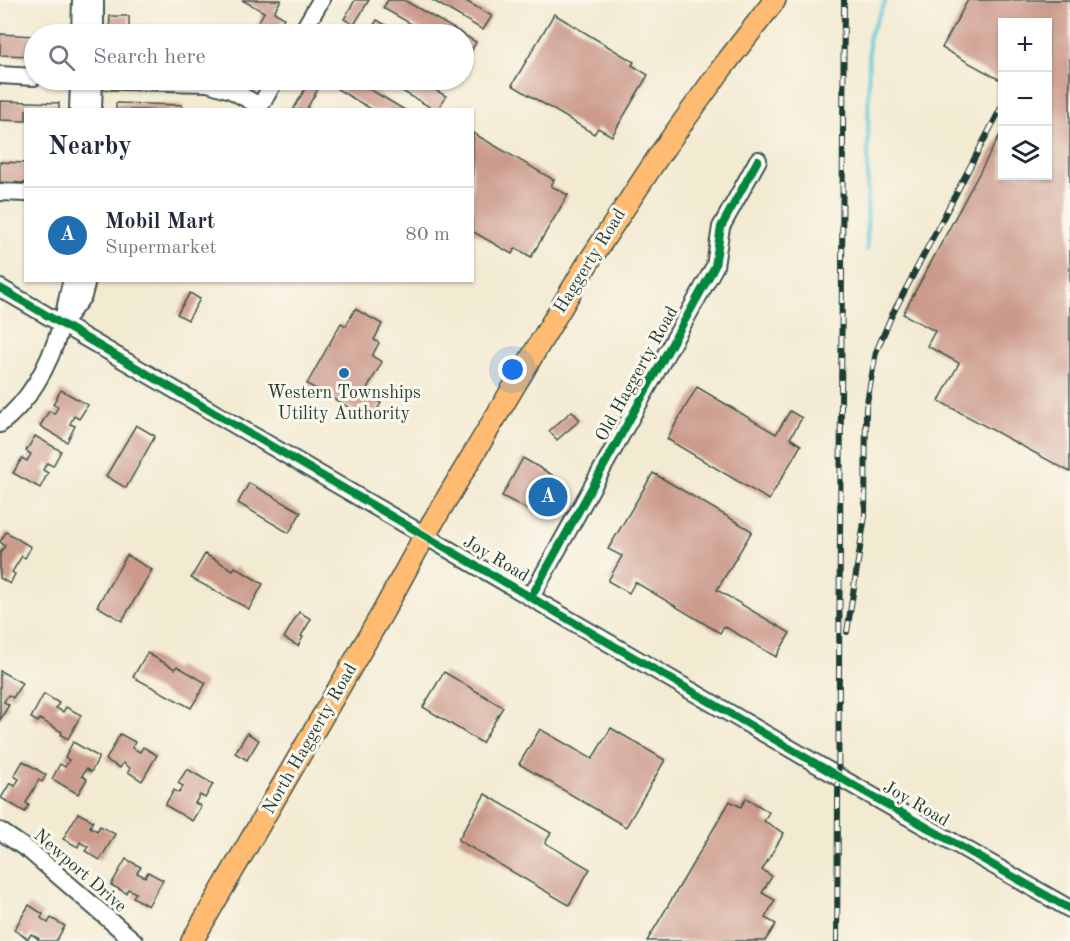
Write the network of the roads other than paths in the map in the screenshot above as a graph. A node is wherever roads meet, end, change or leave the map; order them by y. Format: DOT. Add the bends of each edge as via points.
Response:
graph roads {
  1 [pos="81,0"];
  2 [pos="95,0"];
  3 [pos="321,0"];
  4 [pos="776,0"];
  5 [pos="80,24"];
  6 [pos="95,24"];
  7 [pos="307,24"];
  8 [pos="0,75"];
  9 [pos="24,76"];
  10 [pos="79,90"];
  11 [pos="94,90"];
  12 [pos="231,90"];
  13 [pos="269,90"];
  14 [pos="78,108"];
  15 [pos="93,108"];
  16 [pos="259,108"];
  17 [pos="758,160"];
  18 [pos="0,192"];
  19 [pos="24,192"];
  20 [pos="71,282"];
  21 [pos="86,282"];
  22 [pos="0,288"];
  23 [pos="62,324"];
  24 [pos="0,424"];
  25 [pos="425,535"];
  26 [pos="531,597"];
  27 [pos="0,831"];
  28 [pos="1070,909"];
  29 [pos="134,941"];
  30 [pos="192,941"];
  1 -- 5 [label="street"];
  2 -- 6 [label="street"];
  3 -- 7 [label="street"];
  4 -- 25 [label="main road, Haggerty Road" via="627,201"];
  8 -- 9 [label="street"];
  10 -- 14 [label="street"];
  11 -- 15 [label="street"];
  12 -- 16 [label="street"];
  13 -- 16 [label="street"];
  17 -- 26 [label="street, Old Haggerty Road" via="721,226 715,266"];
  18 -- 19 [label="street"];
  20 -- 23 [label="street"];
  21 -- 23 [label="street" via="83,296"];
  22 -- 23 [label="street, Joy Road"];
  23 -- 24 [label="street" via="48,363 32,389"];
  23 -- 25 [label="street, Joy Road"];
  25 -- 26 [label="street, Joy Road"];
  25 -- 30 [label="main road, North Haggerty Road"];
  26 -- 28 [label="street, Joy Road"];
  27 -- 29 [label="street, Newport Drive" via="32,852"];
}
